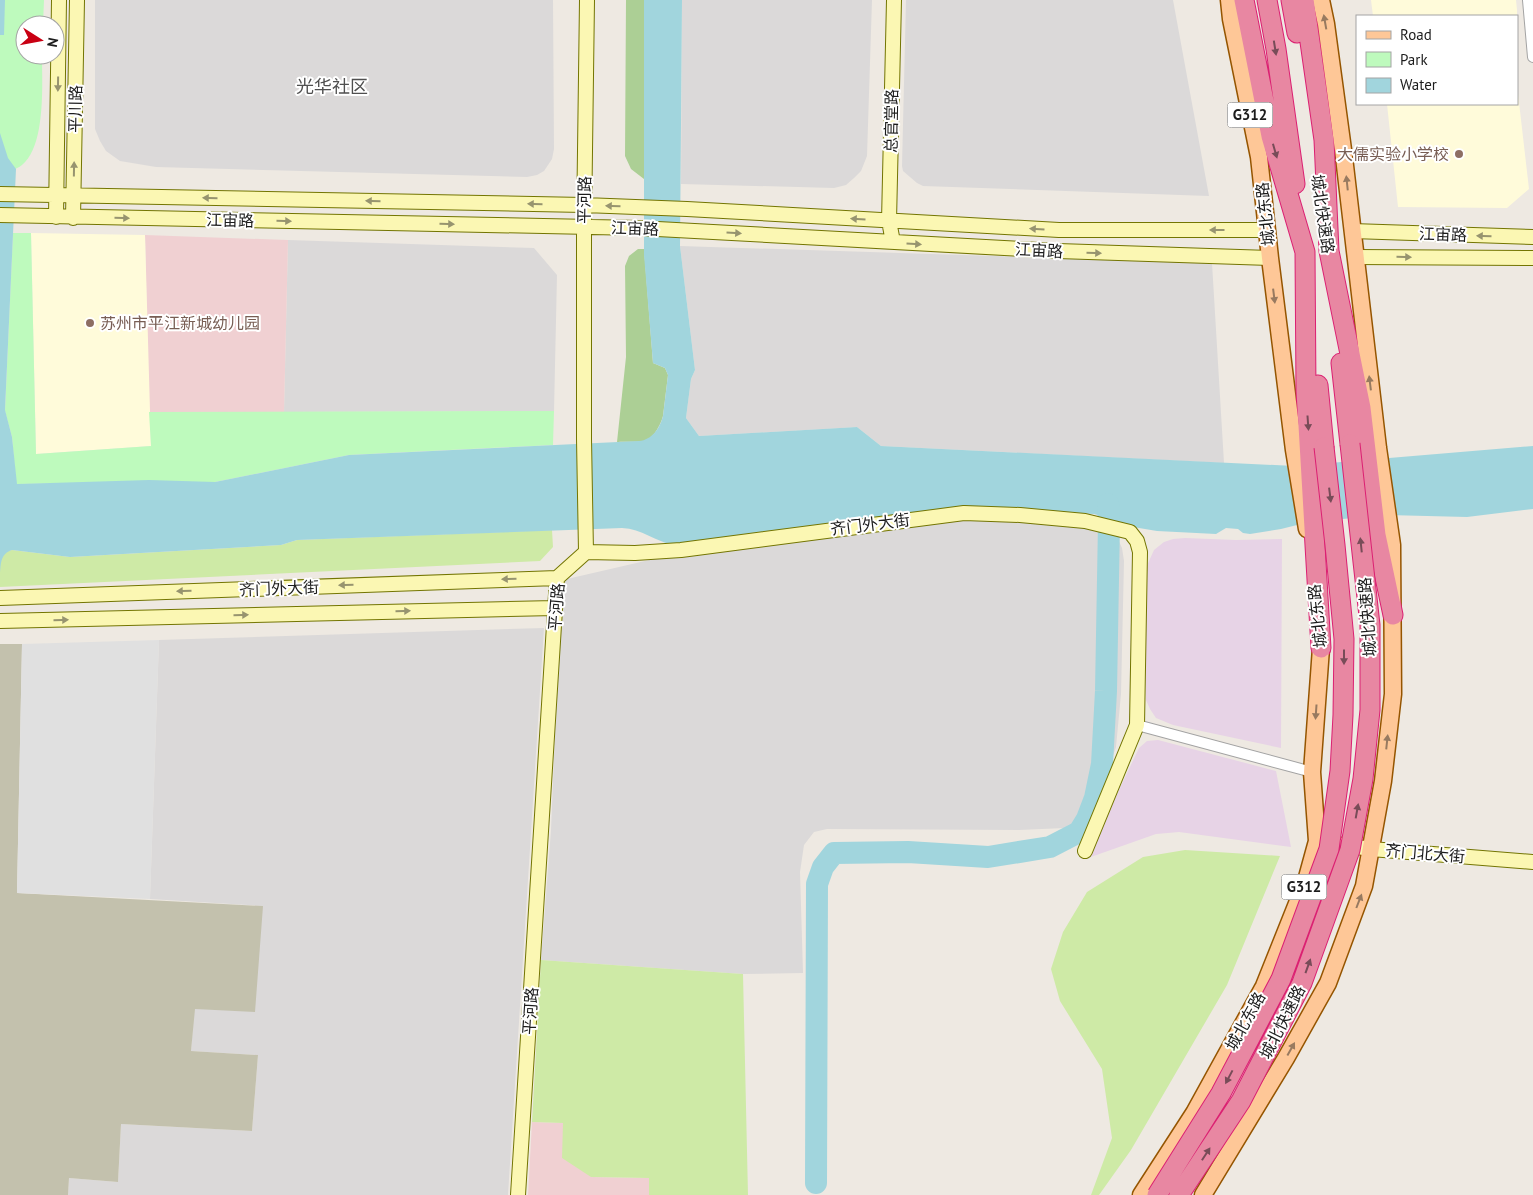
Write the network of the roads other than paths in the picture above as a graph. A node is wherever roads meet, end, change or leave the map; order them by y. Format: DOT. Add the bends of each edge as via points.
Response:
graph roads {
  1 [pos="59,0"];
  2 [pos="78,0"];
  3 [pos="588,0"];
  4 [pos="894,0"];
  5 [pos="1229,0"];
  6 [pos="1244,0"];
  7 [pos="1267,0"];
  8 [pos="1290,0"];
  9 [pos="1304,0"];
  10 [pos="1321,0"];
  11 [pos="1528,0"];
  12 [pos="1533,57"];
  13 [pos="0,194"];
  14 [pos="56,196"];
  15 [pos="74,196"];
  16 [pos="584,205"];
  17 [pos="0,215"];
  18 [pos="56,217"];
  19 [pos="73,218"];
  20 [pos="889,221"];
  21 [pos="584,226"];
  22 [pos="1266,230"];
  23 [pos="1352,231"];
  24 [pos="1533,237"];
  25 [pos="893,242"];
  26 [pos="1329,251"];
  27 [pos="1305,252"];
  28 [pos="1355,256"];
  29 [pos="1270,258"];
  30 [pos="1533,258"];
  31 [pos="586,552"];
  32 [pos="557,578"];
  33 [pos="5,598"];
  34 [pos="555,608"];
  35 [pos="1393,616"];
  36 [pos="6,621"];
  37 [pos="1321,648"];
  38 [pos="1137,725"];
  39 [pos="1312,772"];
  40 [pos="1317,841"];
  41 [pos="1371,849"];
  42 [pos="1085,851"];
  43 [pos="1533,862"];
  44 [pos="518,1195"];
  45 [pos="1141,1195"];
  46 [pos="1157,1195"];
  47 [pos="1179,1195"];
  48 [pos="1202,1195"];
  1 -- 14 [label="main road, 平川路, one-way"];
  15 -- 2 [label="main road, 平川路, one-way"];
  3 -- 16 [label="main road, 平河路"];
  4 -- 20 [label="main road, 总官堂路"];
  5 -- 22 [label="main road, 城北东路 / G312" via="1259,157"];
  6 -- 27 [label="highway, one-way" via="1271,136"];
  7 -- 27 [label="highway, 城北快速路, one-way"];
  8 -- 26 [label="highway, 城北快速路"];
  9 -- 26 [label="highway" via="1324,140"];
  23 -- 10 [label="main road, one-way"];
  11 -- 12 [label="street"];
  13 -- 14 [label="main road, 江宙路"];
  14 -- 15 [label="main road, 江宙路"];
  14 -- 18 [label="main road, 平川路"];
  16 -- 15 [label="main road, 江宙路, one-way"];
  15 -- 19 [label="main road, 平川路"];
  20 -- 16 [label="main road, 江宙路, one-way"];
  16 -- 21 [label="main road, 平河路"];
  17 -- 18 [label="main road, 江宙路"];
  18 -- 19 [label="main road, 江宙路"];
  19 -- 21 [label="main road, 江宙路, one-way"];
  22 -- 20 [label="main road, 江宙路, one-way" via="1059,230"];
  20 -- 25 [label="main road, 总官堂路"];
  21 -- 25 [label="main road, 江宙路, one-way"];
  21 -- 31 [label="main road, 平河路"];
  22 -- 29 [label="main road, 城北东路 / G312"];
  24 -- 23 [label="main road, 江宙路, one-way"];
  23 -- 28 [label="main road"];
  25 -- 29 [label="main road, 江宙路, one-way"];
  26 -- 35 [label="highway" via="1361,408 1376,535"];
  47 -- 26 [label="highway, 城北快速路, one-way, bridge" via="1241,1101 1302,983 1350,850 1363,779 1370,700 1370,625"];
  27 -- 37 [label="highway, one-way" via="1306,391"];
  27 -- 46 [label="highway, 城北快速路, one-way, bridge" via="1344,639 1340,771 1329,849 1281,979 1221,1093"];
  28 -- 30 [label="main road, 江宙路, one-way"];
  35 -- 28 [label="main road, one-way" via="1392,545"];
  29 -- 37 [label="main road, 城北东路 / G312, one-way"];
  31 -- 32 [label="main road, 平河路"];
  31 -- 38 [label="main road, 齐门外大街" via="681,550 964,513 1086,521 1130,532 1140,552"];
  32 -- 33 [label="main road, 齐门外大街, one-way"];
  32 -- 34 [label="main road, 平河路"];
  36 -- 34 [label="main road, 齐门外大街, one-way"];
  34 -- 44 [label="main road, 平河路"];
  41 -- 35 [label="main road, one-way" via="1383,780 1392,694"];
  37 -- 39 [label="main road, 城北东路 / G312, one-way"];
  38 -- 39 [label="street"];
  38 -- 42 [label="main road"];
  39 -- 40 [label="main road, 城北东路 / G312"];
  40 -- 41 [label="main road, 齐门北大街"];
  40 -- 45 [label="main road, 城北东路 / G312" via="1306,881 1264,986 1194,1113"];
  41 -- 43 [label="main road, 齐门北大街"];
  48 -- 41 [label="main road, one-way" via="1328,983 1364,886"];
}
